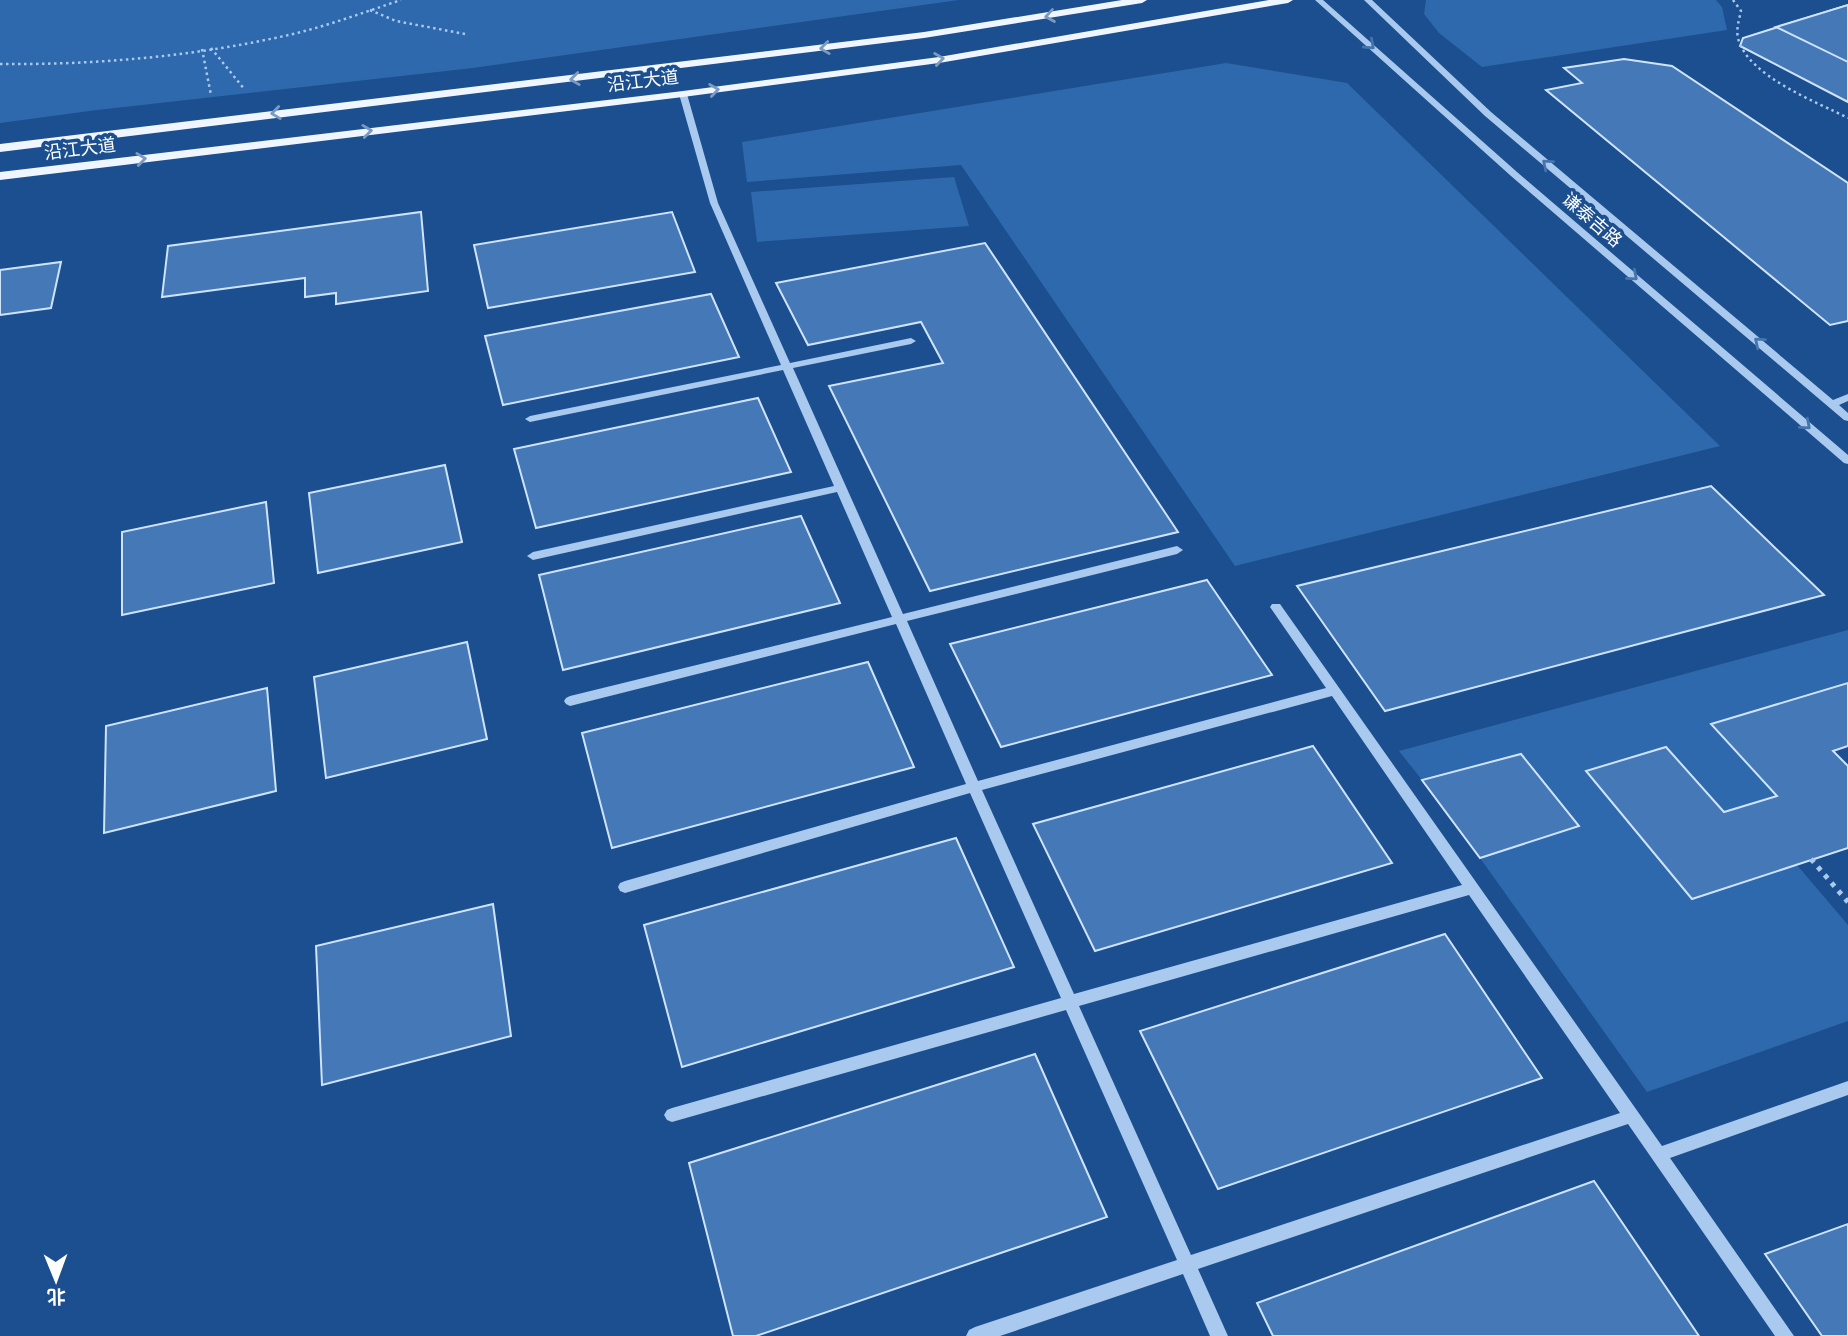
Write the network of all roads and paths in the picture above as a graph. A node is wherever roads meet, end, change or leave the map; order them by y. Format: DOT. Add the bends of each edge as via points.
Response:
graph roads {
  1 [pos="401,0"];
  2 [pos="1142,0"];
  3 [pos="1287,0"];
  4 [pos="1319,0"];
  5 [pos="1368,0"];
  6 [pos="1733,0"];
  7 [pos="370,10"];
  8 [pos="465,34"];
  9 [pos="210,48"];
  10 [pos="202,49"];
  11 [pos="0,64"];
  12 [pos="683,94"];
  13 [pos="255,116"];
  14 [pos="1848,118"];
  15 [pos="212,120"];
  16 [pos="0,148"];
  17 [pos="0,176"];
  18 [pos="911,341"];
  19 [pos="787,368"];
  20 [pos="1848,397"];
  21 [pos="1832,404"];
  22 [pos="1848,418"];
  23 [pos="530,419"];
  24 [pos="1848,461"];
  25 [pos="840,488"];
  26 [pos="1177,550"];
  27 [pos="533,556"];
  28 [pos="1276,607"];
  29 [pos="899,618"];
  30 [pos="1334,691"];
  31 [pos="570,701"];
  32 [pos="974,787"];
  33 [pos="1811,859"];
  34 [pos="625,887"];
  35 [pos="1472,888"];
  36 [pos="1848,902"];
  37 [pos="1070,1002"];
  38 [pos="1848,1088"];
  39 [pos="672,1115"];
  40 [pos="1631,1116"];
  41 [pos="1658,1154"];
  42 [pos="1188,1266"];
  43 [pos="975,1336"];
  44 [pos="1219,1336"];
  45 [pos="1785,1336"];
  1 -- 7 [label="path"];
  2 -- 13 [label="main road, 沿江大道, one-way" via="924,35"];
  12 -- 3 [label="main road, 沿江大道, one-way" via="939,60"];
  4 -- 24 [label="street, 谦泰吉路, one-way"];
  21 -- 5 [label="street, 谦泰吉路, one-way" via="1488,114"];
  6 -- 14 [label="path" via="1741,10 1736,34 1740,47 1764,74"];
  7 -- 8 [label="path" via="396,21"];
  7 -- 9 [label="path" via="280,37"];
  9 -- 10 [label="path"];
  9 -- 13 [label="path" via="247,92"];
  10 -- 11 [label="path" via="44,66"];
  10 -- 15 [label="path"];
  17 -- 12 [label="main road, 沿江大道, one-way"];
  12 -- 19 [label="street" via="714,203"];
  13 -- 15 [label="main road, 沿江大道"];
  15 -- 16 [label="main road, 沿江大道"];
  18 -- 19 [label="street"];
  19 -- 23 [label="street"];
  19 -- 25 [label="street"];
  20 -- 21 [label="street"];
  21 -- 22 [label="street, 谦泰吉路"];
  25 -- 27 [label="street"];
  25 -- 29 [label="street"];
  26 -- 29 [label="street"];
  28 -- 30 [label="street"];
  29 -- 31 [label="street"];
  29 -- 32 [label="street"];
  30 -- 32 [label="street"];
  30 -- 35 [label="street"];
  32 -- 34 [label="street"];
  32 -- 37 [label="street"];
  33 -- 36 [label="path"];
  35 -- 37 [label="street"];
  35 -- 40 [label="street"];
  37 -- 39 [label="street"];
  37 -- 42 [label="street"];
  38 -- 41 [label="street"];
  40 -- 41 [label="street"];
  40 -- 42 [label="street"];
  41 -- 45 [label="street"];
  42 -- 43 [label="street"];
  42 -- 44 [label="street"];
}
